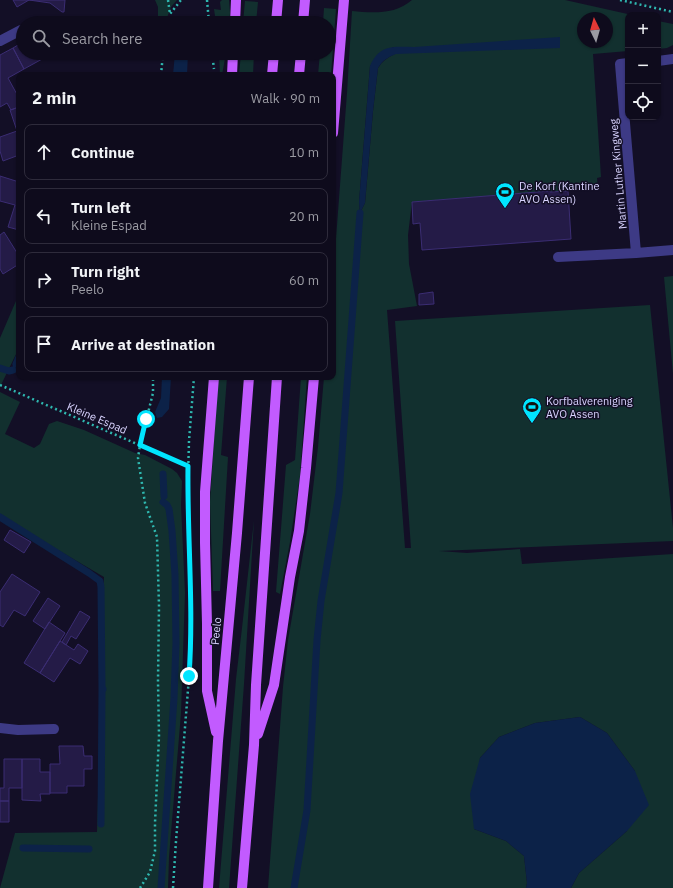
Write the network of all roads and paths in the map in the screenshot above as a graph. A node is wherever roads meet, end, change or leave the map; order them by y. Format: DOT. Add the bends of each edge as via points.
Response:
graph roads {
  1 [pos="168,0"];
  2 [pos="181,0"];
  3 [pos="207,0"];
  4 [pos="236,0"];
  5 [pos="278,0"];
  6 [pos="305,0"];
  7 [pos="344,0"];
  8 [pos="620,0"];
  9 [pos="673,12"];
  10 [pos="170,14"];
  11 [pos="208,16"];
  12 [pos="235,16"];
  13 [pos="277,16"];
  14 [pos="304,16"];
  15 [pos="16,33"];
  16 [pos="0,41"];
  17 [pos="162,60"];
  18 [pos="213,60"];
  19 [pos="233,60"];
  20 [pos="273,60"];
  21 [pos="301,60"];
  22 [pos="673,60"];
  23 [pos="661,61"];
  24 [pos="625,63"];
  25 [pos="161,72"];
  26 [pos="215,72"];
  27 [pos="232,72"];
  28 [pos="272,72"];
  29 [pos="300,72"];
  30 [pos="336,97"];
  31 [pos="673,250"];
  32 [pos="636,252"];
  33 [pos="558,257"];
  34 [pos="153,380"];
  35 [pos="194,380"];
  36 [pos="214,380"];
  37 [pos="249,380"];
  38 [pos="277,380"];
  39 [pos="314,380"];
  40 [pos="0,385"];
  41 [pos="140,445"];
  42 [pos="188,466"];
  43 [pos="188,480"];
  44 [pos="189,676"];
  45 [pos="0,728"];
  46 [pos="54,729"];
  47 [pos="218,741"];
  48 [pos="254,745"];
  49 [pos="140,888"];
  50 [pos="173,888"];
  51 [pos="208,888"];
  52 [pos="242,888"];
  1 -- 10 [label="path"];
  2 -- 10 [label="path"];
  3 -- 11 [label="path"];
  4 -- 12 [label="main road"];
  5 -- 13 [label="main road"];
  6 -- 14 [label="main road"];
  7 -- 30 [label="main road"];
  8 -- 9 [label="path"];
  15 -- 16 [label="street"];
  17 -- 25 [label="path"];
  18 -- 26 [label="path"];
  19 -- 27 [label="main road"];
  20 -- 28 [label="main road"];
  21 -- 29 [label="main road"];
  22 -- 23 [label="street"];
  24 -- 32 [label="street, Martin Luther Kingweg" via="620,64"];
  31 -- 32 [label="street"];
  32 -- 33 [label="street"];
  34 -- 41 [label="path" via="153,392"];
  35 -- 42 [label="path"];
  36 -- 47 [label="main road" via="205,492 207,691"];
  37 -- 47 [label="main road, Peelo"];
  38 -- 48 [label="main road"];
  39 -- 48 [label="main road" via="302,505 274,685"];
  40 -- 41 [label="path, Kleine Espad"];
  41 -- 42 [label="path, Kleine Espad"];
  41 -- 49 [label="path" via="138,458 145,504 157,537 159,606 159,736 155,851 150,872"];
  42 -- 43 [label="path"];
  44 -- 50 [label="path"];
  45 -- 46 [label="street"];
  47 -- 51 [label="main road, Peelo"];
  48 -- 52 [label="main road"];
}
